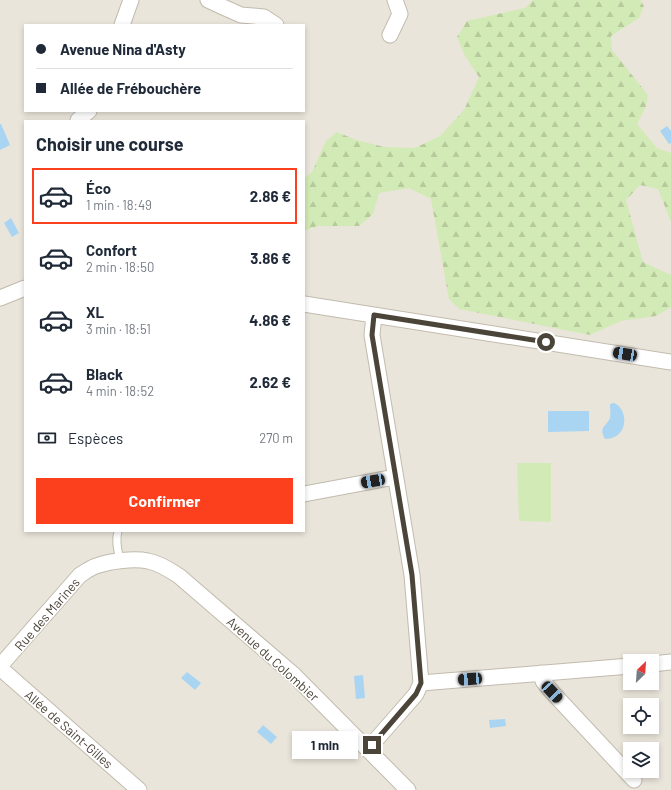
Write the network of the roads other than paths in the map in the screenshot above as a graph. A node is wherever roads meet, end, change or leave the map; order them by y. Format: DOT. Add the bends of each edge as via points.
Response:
graph roads {
  1 [pos="131,0"];
  2 [pos="208,0"];
  3 [pos="395,0"];
  4 [pos="122,24"];
  5 [pos="274,24"];
  6 [pos="390,34"];
  7 [pos="24,288"];
  8 [pos="0,298"];
  9 [pos="305,304"];
  10 [pos="374,315"];
  11 [pos="671,362"];
  12 [pos="395,477"];
  13 [pos="305,494"];
  14 [pos="118,532"];
  15 [pos="120,560"];
  16 [pos="671,662"];
  17 [pos="659,663"];
  18 [pos="0,667"];
  19 [pos="623,667"];
  20 [pos="541,673"];
  21 [pos="421,683"];
  22 [pos="368,749"];
  23 [pos="634,780"];
  24 [pos="139,790"];
  25 [pos="408,790"];
  1 -- 4 [label="street"];
  2 -- 5 [label="street" via="241,15 264,17"];
  3 -- 6 [label="street" via="400,14"];
  7 -- 8 [label="street"];
  9 -- 10 [label="street"];
  10 -- 11 [label="street"];
  10 -- 12 [label="street" via="372,335"];
  12 -- 13 [label="street"];
  12 -- 21 [label="street" via="412,575"];
  14 -- 15 [label="lane" via="117,549"];
  15 -- 18 [label="street, Rue des Marines" via="95,566 80,575"];
  15 -- 22 [label="street, Avenue du Colombier" via="148,561 179,576 294,676"];
  16 -- 17 [label="street"];
  18 -- 24 [label="street, Allée de Saint-Gilles"];
  19 -- 20 [label="street"];
  20 -- 21 [label="street"];
  20 -- 23 [label="street" via="543,681 552,692"];
  21 -- 22 [label="street" via="416,694"];
  22 -- 25 [label="street, Avenue du Colombier"];
}
